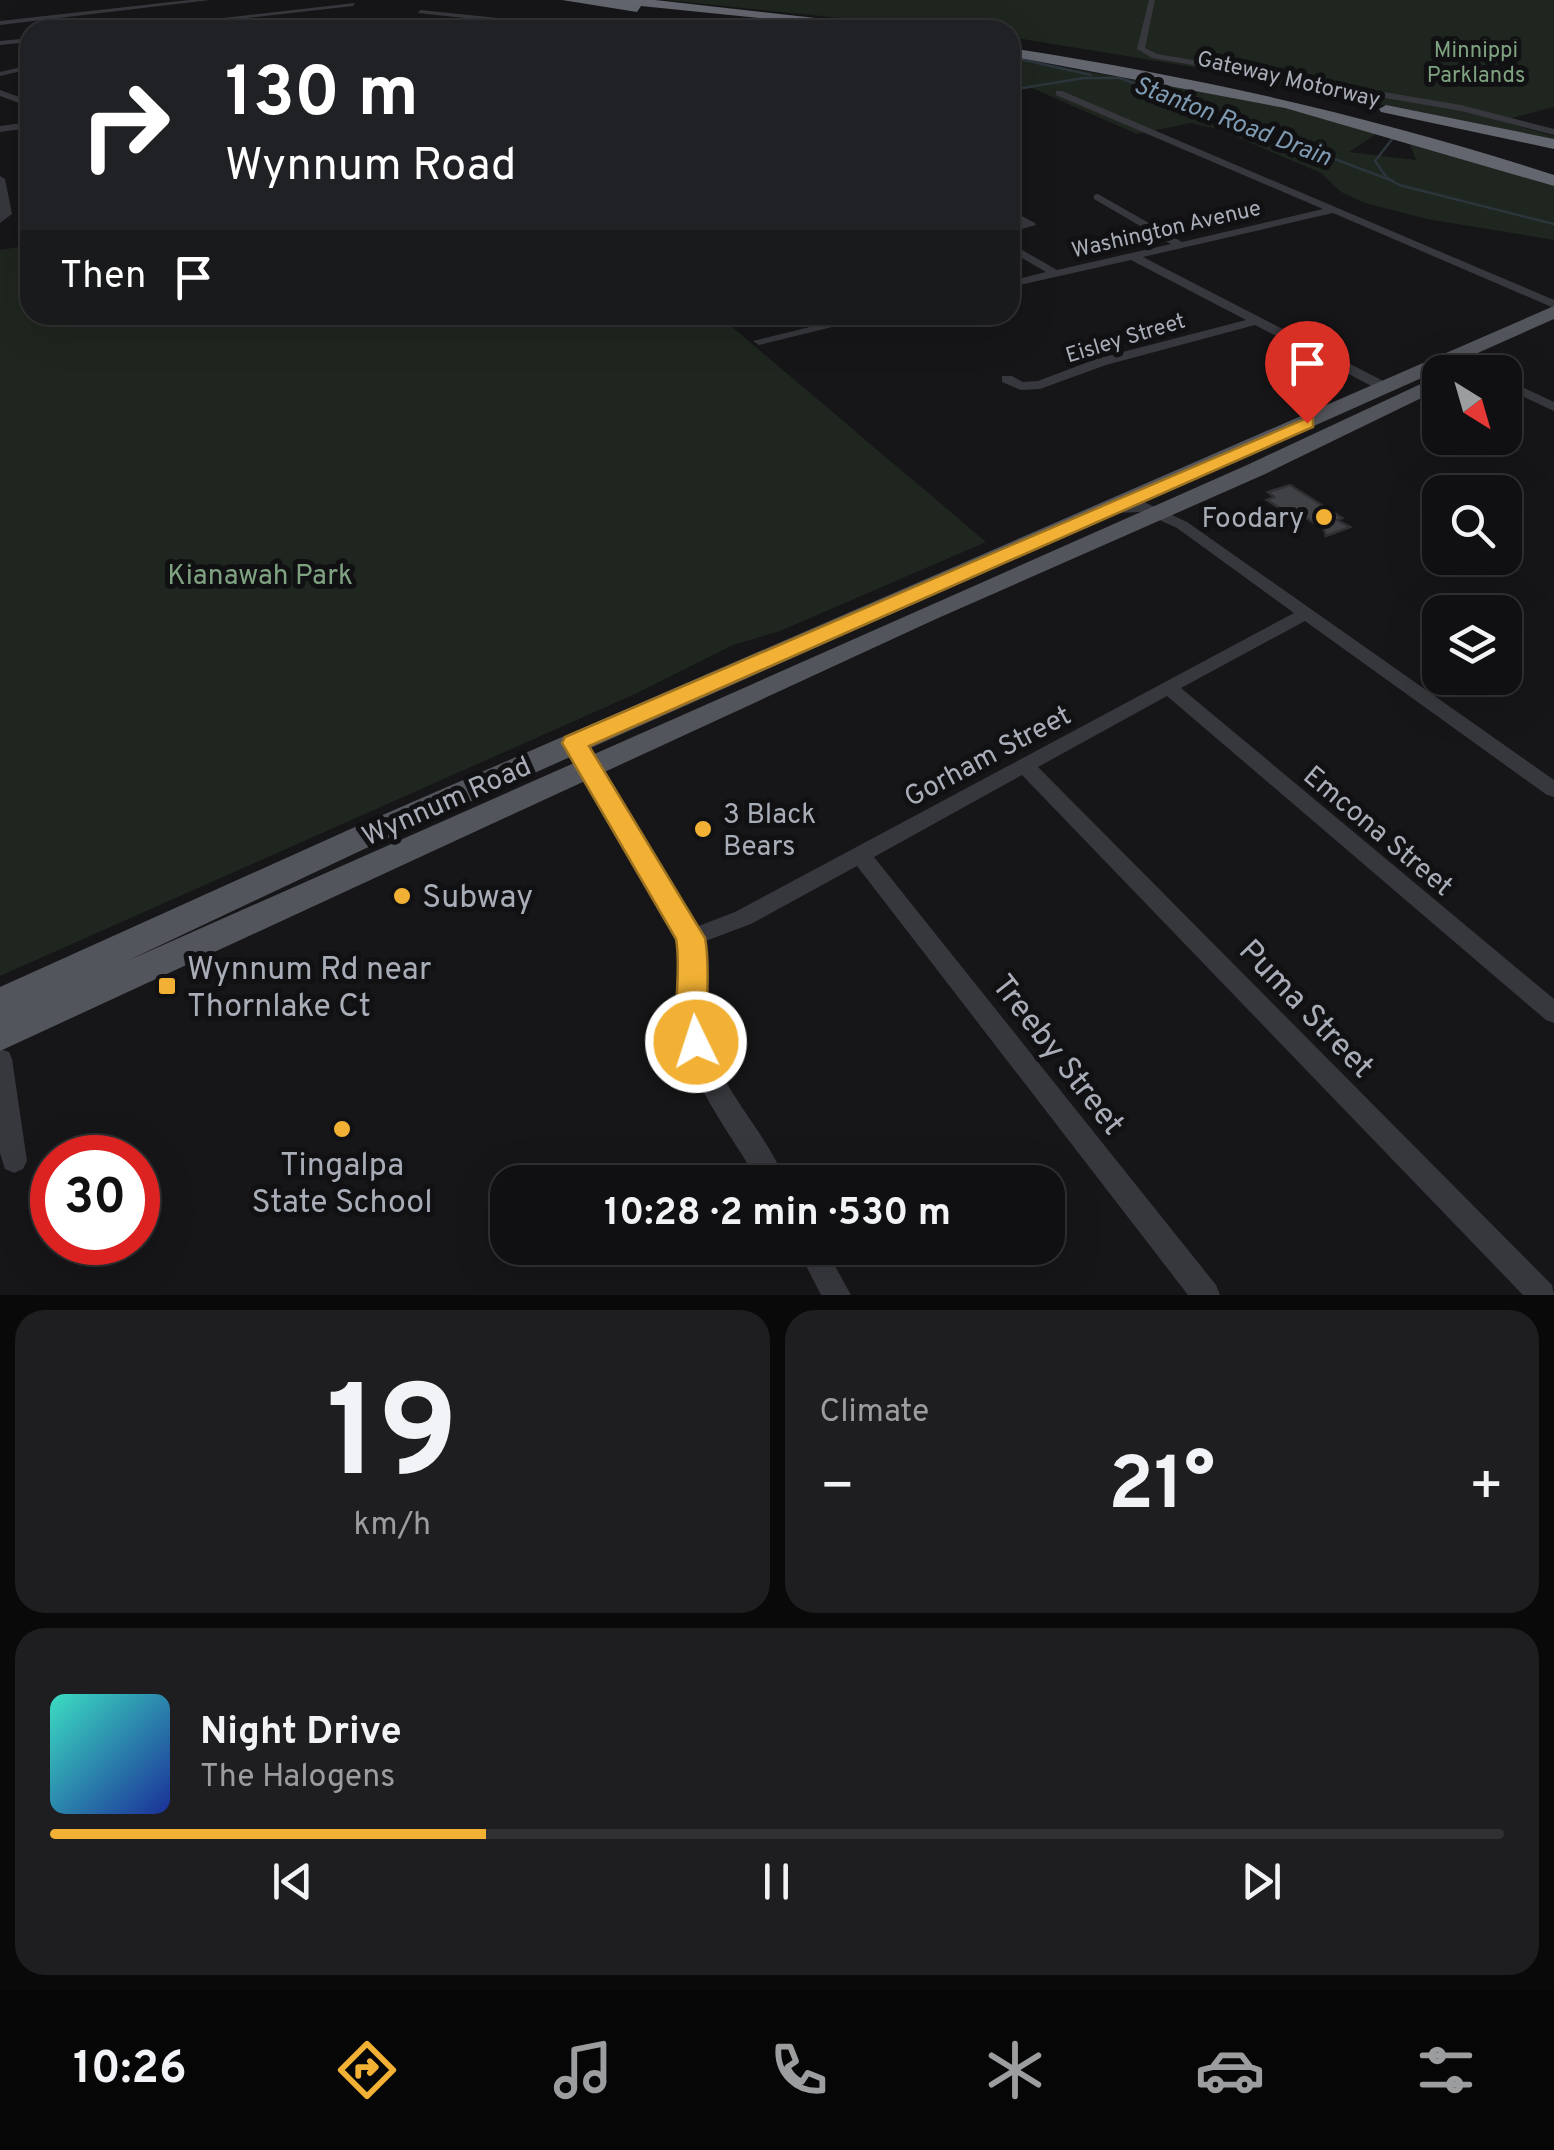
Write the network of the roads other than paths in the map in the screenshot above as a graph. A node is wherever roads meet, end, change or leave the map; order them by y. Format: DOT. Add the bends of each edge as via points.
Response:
graph roads {
  1 [pos="207,0"];
  2 [pos="282,0"];
  3 [pos="568,0"];
  4 [pos="620,0"];
  5 [pos="1152,0"];
  6 [pos="80,3"];
  7 [pos="353,4"];
  8 [pos="304,10"];
  9 [pos="420,12"];
  10 [pos="88,14"];
  11 [pos="0,15"];
  12 [pos="222,19"];
  13 [pos="26,20"];
  14 [pos="213,20"];
  15 [pos="498,20"];
  16 [pos="755,20"];
  17 [pos="817,20"];
  18 [pos="5,22"];
  19 [pos="1020,48"];
  20 [pos="1020,49"];
  21 [pos="1020,49"];
  22 [pos="1059,93"];
  23 [pos="1326,99"];
  24 [pos="1554,132"];
  25 [pos="1554,144"];
  26 [pos="1554,160"];
  27 [pos="1554,169"];
  28 [pos="0,178"];
  29 [pos="1554,181"];
  30 [pos="1098,196"];
  31 [pos="1330,212"];
  32 [pos="0,220"];
  33 [pos="1180,245"];
  34 [pos="1020,252"];
  35 [pos="1133,256"];
  36 [pos="1056,274"];
  37 [pos="1020,282"];
  38 [pos="1554,304"];
  39 [pos="1554,312"];
  40 [pos="1255,321"];
  41 [pos="831,325"];
  42 [pos="1554,328"];
  43 [pos="760,341"];
  44 [pos="1484,355"];
  45 [pos="1492,355"];
  46 [pos="1422,378"];
  47 [pos="1008,380"];
  48 [pos="1384,387"];
  49 [pos="1422,390"];
  50 [pos="1522,391"];
  51 [pos="1554,406"];
  52 [pos="1113,508"];
  53 [pos="1159,513"];
  54 [pos="886,605"];
  55 [pos="927,612"];
  56 [pos="1306,613"];
  57 [pos="1169,688"];
  58 [pos="582,756"];
  59 [pos="1026,767"];
  60 [pos="1554,790"];
  61 [pos="860,854"];
  62 [pos="691,938"];
  63 [pos="0,1004"];
  64 [pos="1554,1013"];
  65 [pos="0,1035"];
  66 [pos="0,1060"];
  67 [pos="14,1161"];
  68 [pos="764,1165"];
  69 [pos="819,1265"];
  70 [pos="836,1295"];
  71 [pos="1206,1295"];
  72 [pos="1542,1295"];
  1 -- 10 [label="street"];
  2 -- 8 [label="street"];
  3 -- 16 [label="highway"];
  4 -- 17 [label="highway"];
  5 -- 24 [label="street" via="1141,48 1155,56 1461,108"];
  6 -- 10 [label="street"];
  7 -- 8 [label="street"];
  8 -- 12 [label="street"];
  9 -- 15 [label="street"];
  10 -- 13 [label="street"];
  11 -- 18 [label="street"];
  12 -- 14 [label="street"];
  19 -- 23 [label="highway, Gateway Motorway" via="1171,67"];
  20 -- 27 [label="highway, Gateway Motorway" via="1282,97"];
  21 -- 29 [label="highway" via="1292,105"];
  22 -- 31 [label="street"];
  23 -- 25 [label="highway"];
  23 -- 26 [label="highway, Gateway Motorway"];
  28 -- 32 [label="street" via="7,214"];
  30 -- 33 [label="street"];
  31 -- 33 [label="street, Washington Avenue"];
  31 -- 38 [label="street"];
  33 -- 35 [label="street, Washington Avenue"];
  34 -- 36 [label="street"];
  35 -- 36 [label="street, Washington Avenue"];
  35 -- 40 [label="street"];
  36 -- 37 [label="street, Washington Avenue"];
  39 -- 44 [label="main road, Wynnum Road"];
  40 -- 47 [label="street, Eisley Street" via="1040,385"];
  40 -- 48 [label="street"];
  41 -- 43 [label="street"];
  42 -- 45 [label="main road, Wynnum Road"];
  46 -- 48 [label="main road, Wynnum Road"];
  48 -- 52 [label="main road, Wynnum Road"];
  49 -- 53 [label="main road, Wynnum Road"];
  50 -- 51 [label="street"];
  52 -- 53 [label="street"];
  52 -- 54 [label="main road, Wynnum Road"];
  53 -- 55 [label="main road, Wynnum Road"];
  53 -- 56 [label="street"];
  54 -- 55 [label="main road" via="896,613"];
  54 -- 58 [label="main road, Wynnum Road"];
  55 -- 58 [label="main road, Wynnum Road"];
  56 -- 57 [label="street, Gorham Street"];
  56 -- 60 [label="street"];
  57 -- 59 [label="street, Gorham Street"];
  57 -- 64 [label="street, Emcona Street"];
  58 -- 62 [label="street"];
  58 -- 63 [label="main road, Wynnum Road" via="214,903"];
  58 -- 65 [label="main road, Wynnum Road"];
  59 -- 61 [label="street, Gorham Street"];
  59 -- 72 [label="street, Puma Street"];
  61 -- 62 [label="street, Gorham Street" via="743,918"];
  61 -- 71 [label="street, Treeby Street"];
  62 -- 68 [label="street" via="696,1042"];
  66 -- 67 [label="street"];
  69 -- 70 [label="street"];
}
